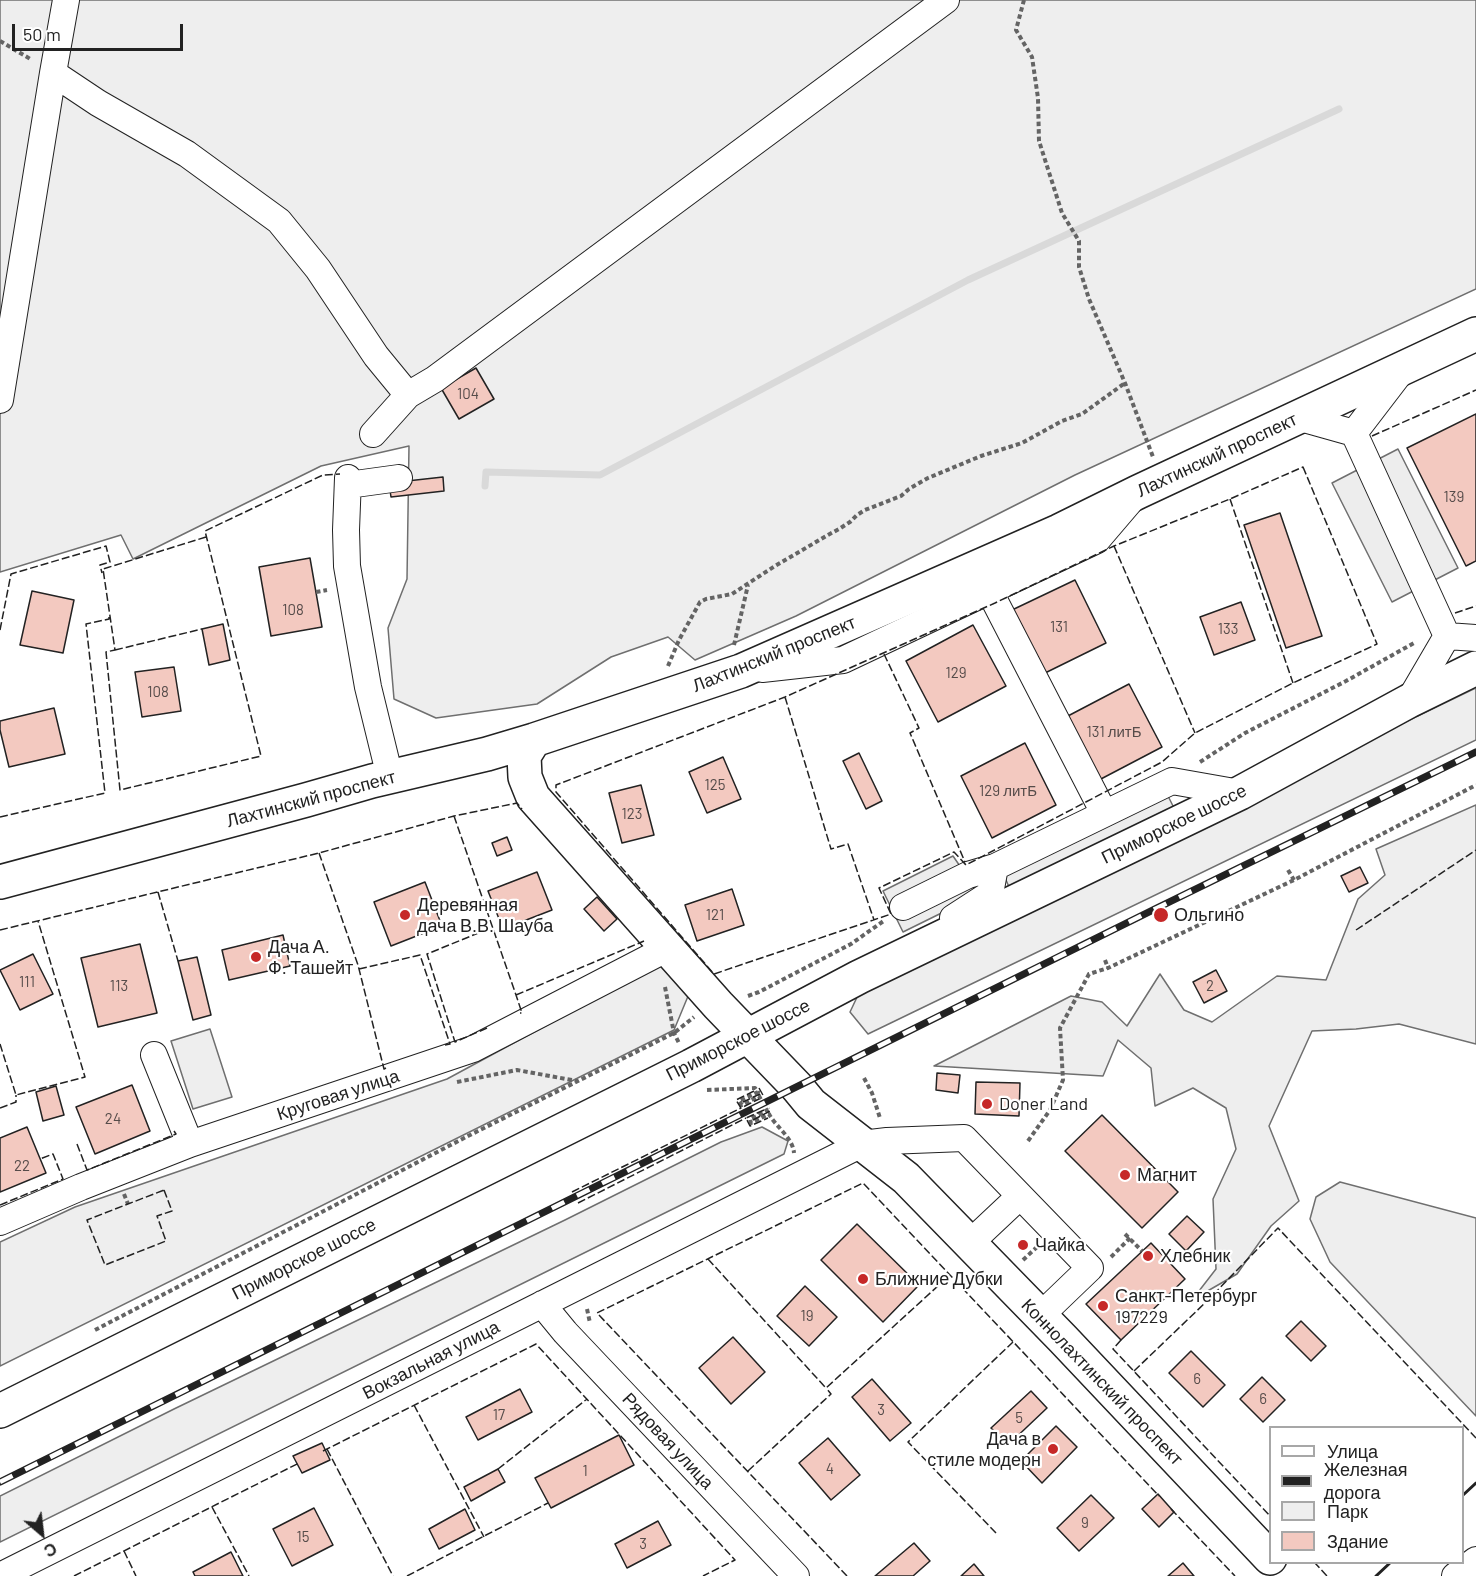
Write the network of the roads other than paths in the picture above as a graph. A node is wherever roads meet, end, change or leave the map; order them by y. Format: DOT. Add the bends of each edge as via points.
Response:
graph roads {
  1 [pos="66,0"];
  2 [pos="946,0"];
  3 [pos="53,73"];
  4 [pos="1476,334"];
  5 [pos="1405,367"];
  6 [pos="408,395"];
  7 [pos="0,400"];
  8 [pos="1297,417"];
  9 [pos="1354,433"];
  10 [pos="373,434"];
  11 [pos="399,478"];
  12 [pos="1138,492"];
  13 [pos="990,592"];
  14 [pos="1445,632"];
  15 [pos="1476,638"];
  16 [pos="737,661"];
  17 [pos="1476,668"];
  18 [pos="1409,701"];
  19 [pos="534,740"];
  20 [pos="390,777"];
  21 [pos="1240,793"];
  22 [pos="1104,813"];
  23 [pos="995,867"];
  24 [pos="0,882"];
  25 [pos="903,907"];
  26 [pos="663,951"];
  27 [pos="859,977"];
  28 [pos="748,1036"];
  29 [pos="154,1055"];
  30 [pos="190,1144"];
  31 [pos="862,1144"];
  32 [pos="1020,1196"];
  33 [pos="0,1222"];
  34 [pos="970,1243"];
  35 [pos="542,1304"];
  36 [pos="1040,1316"];
  37 [pos="0,1411"];
  38 [pos="1269,1557"];
  39 [pos="1476,1560"];
  40 [pos="1276,1564"];
  41 [pos="790,1574"];
  42 [pos="0,1576"];
  43 [pos="1288,1576"];
  44 [pos="1455,1576"];
  1 -- 3 [label="street"];
  2 -- 6 [label="street" via="435,379"];
  3 -- 6 [label="street" via="187,154 279,221"];
  3 -- 7 [label="street"];
  4 -- 5 [label="main road, Лахтинский проспект"];
  5 -- 8 [label="main road, Лахтинский проспект"];
  5 -- 9 [label="street"];
  6 -- 10 [label="street"];
  8 -- 9 [label="street"];
  8 -- 12 [label="main road, Лахтинский проспект"];
  9 -- 14 [label="street"];
  11 -- 20 [label="street" via="348,482 346,530 347,566 368,687"];
  12 -- 13 [label="street" via="1097,540"];
  12 -- 16 [label="main road, Лахтинский проспект" via="1059,531"];
  13 -- 16 [label="street" via="843,660"];
  13 -- 22 [label="street"];
  14 -- 15 [label="street"];
  14 -- 18 [label="street"];
  16 -- 19 [label="main road, Лахтинский проспект"];
  17 -- 18 [label="main road, Приморское шоссе"];
  18 -- 21 [label="main road, Приморское шоссе"];
  19 -- 20 [label="main road, Лахтинский проспект"];
  19 -- 26 [label="main road, Коннолахтинский проспект" via="524,756 525,777 533,797"];
  20 -- 24 [label="main road, Лахтинский проспект"];
  21 -- 22 [label="street" via="1172,781"];
  21 -- 27 [label="main road, Приморское шоссе"];
  22 -- 23 [label="street"];
  23 -- 25 [label="street" via="968,875"];
  23 -- 27 [label="street" via="990,894"];
  26 -- 28 [label="main road, Коннолахтинский проспект"];
  26 -- 30 [label="street, Круговая улица" via="473,1049"];
  27 -- 28 [label="main road, Приморское шоссе"];
  28 -- 31 [label="main road, Коннолахтинский проспект" via="811,1104"];
  28 -- 37 [label="main road, Приморское шоссе"];
  29 -- 30 [label="street"];
  30 -- 33 [label="street, Круговая улица"];
  31 -- 32 [label="street" via="964,1138"];
  31 -- 34 [label="main road, Коннолахтинский проспект" via="906,1178"];
  31 -- 35 [label="street, Вокзальная улица"];
  32 -- 34 [label="street"];
  32 -- 36 [label="street" via="1090,1268"];
  34 -- 36 [label="main road, Коннолахтинский проспект"];
  35 -- 41 [label="street, Рядовая улица"];
  35 -- 42 [label="street, Вокзальная улица"];
  36 -- 38 [label="main road, Коннолахтинский проспект"];
  39 -- 44 [label="street"];
  40 -- 43 [label="main road"];
}
